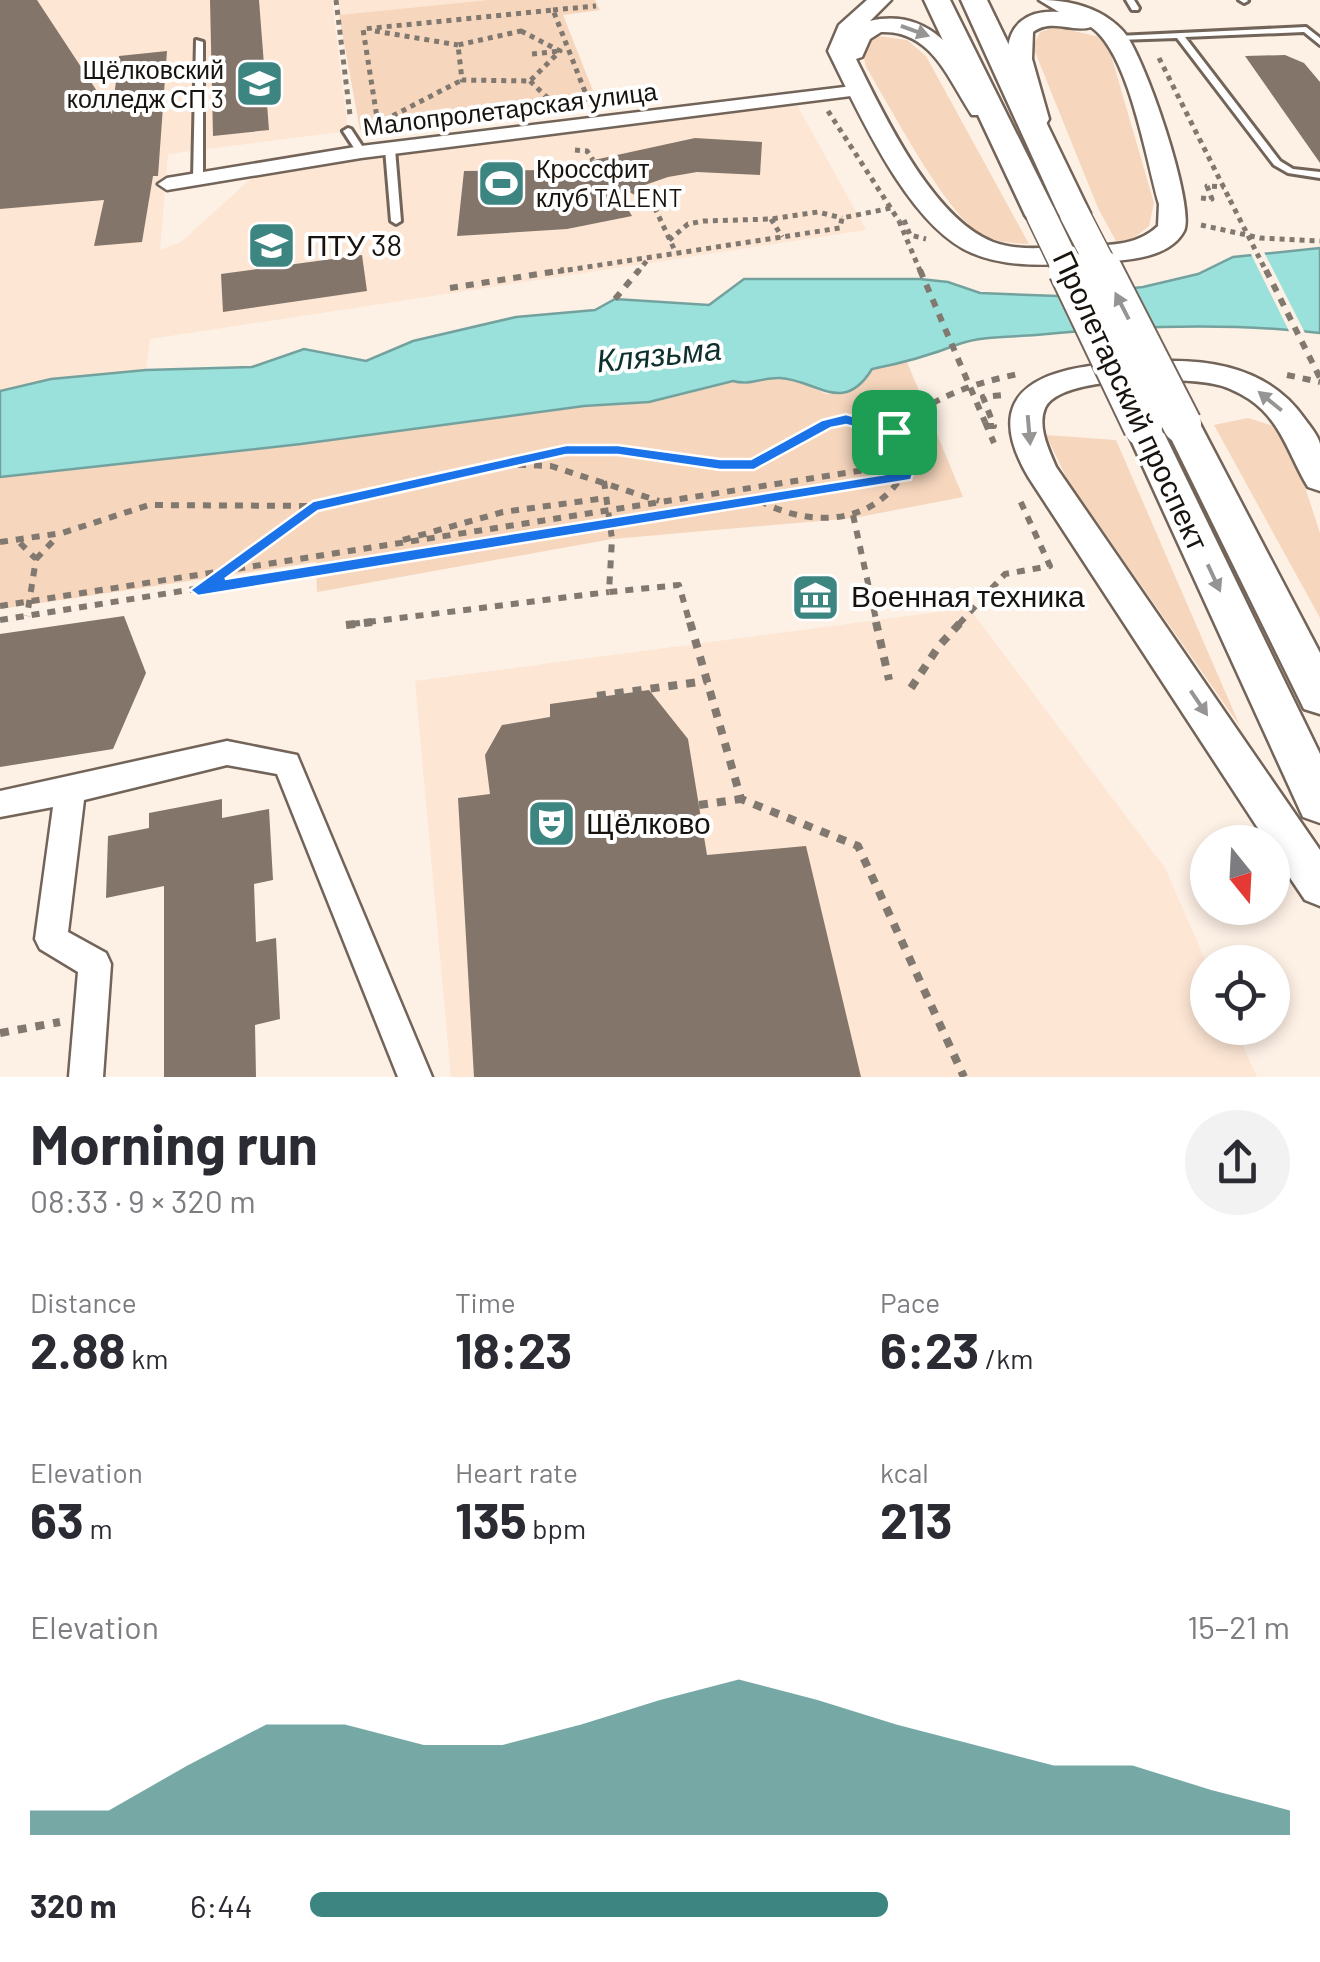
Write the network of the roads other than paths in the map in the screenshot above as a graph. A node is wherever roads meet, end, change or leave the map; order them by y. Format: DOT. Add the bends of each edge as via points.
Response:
graph roads {
  1 [pos="880,0"];
  2 [pos="937,0"];
  3 [pos="974,0"];
  4 [pos="1050,0"];
  5 [pos="1178,34"];
  6 [pos="1118,38"];
  7 [pos="199,42"];
  8 [pos="1320,43"];
  9 [pos="856,81"];
  10 [pos="348,130"];
  11 [pos="358,147"];
  12 [pos="390,149"];
  13 [pos="1320,176"];
  14 [pos="1056,177"];
  15 [pos="198,179"];
  16 [pos="1024,180"];
  17 [pos="167,184"];
  18 [pos="1058,214"];
  19 [pos="396,221"];
  20 [pos="1162,426"];
  21 [pos="1320,479"];
  22 [pos="1320,696"];
  23 [pos="70,791"];
  24 [pos="0,804"];
  25 [pos="1320,804"];
  26 [pos="1320,886"];
  27 [pos="86,1077"];
  28 [pos="415,1077"];
  1 -- 9 [label="main road" via="841,40"];
  2 -- 16 [label="main road, Пролетарский проспект"];
  3 -- 14 [label="main road, Пролетарский проспект"];
  4 -- 6 [label="main road"];
  5 -- 6 [label="lane"];
  5 -- 8 [label="lane" via="1306,29"];
  5 -- 13 [label="lane" via="1276,163"];
  6 -- 9 [label="main road" via="1173,204 1172,228 1163,240 1139,249 1016,256 958,235 921,191"];
  6 -- 14 [label="main road" via="1060,19 1033,22 1019,35 1016,52"];
  7 -- 15 [label="lane"];
  9 -- 12 [label="street, Малопролетарская улица"];
  9 -- 16 [label="main road, one-way" via="858,38 871,28 894,25 928,35 948,56"];
  10 -- 11 [label="lane"];
  11 -- 12 [label="street, Малопролетарская улица"];
  11 -- 15 [label="street, Малопролетарская улица"];
  12 -- 19 [label="lane"];
  14 -- 18 [label="main road, Пролетарский проспект"];
  15 -- 17 [label="street, Малопролетарская улица"];
  16 -- 18 [label="main road, Пролетарский проспект"];
  18 -- 20 [label="main road, Пролетарский проспект, bridge"];
  20 -- 22 [label="main road, Пролетарский проспект"];
  20 -- 25 [label="main road, Пролетарский проспект, one-way"];
  21 -- 26 [label="main road, one-way" via="1282,410 1244,383 1212,372 1065,378 1040,390 1027,412 1027,438 1041,470"];
  23 -- 24 [label="street"];
  23 -- 27 [label="street" via="51,939 96,964"];
  23 -- 28 [label="street" via="226,752 287,764"];
}
